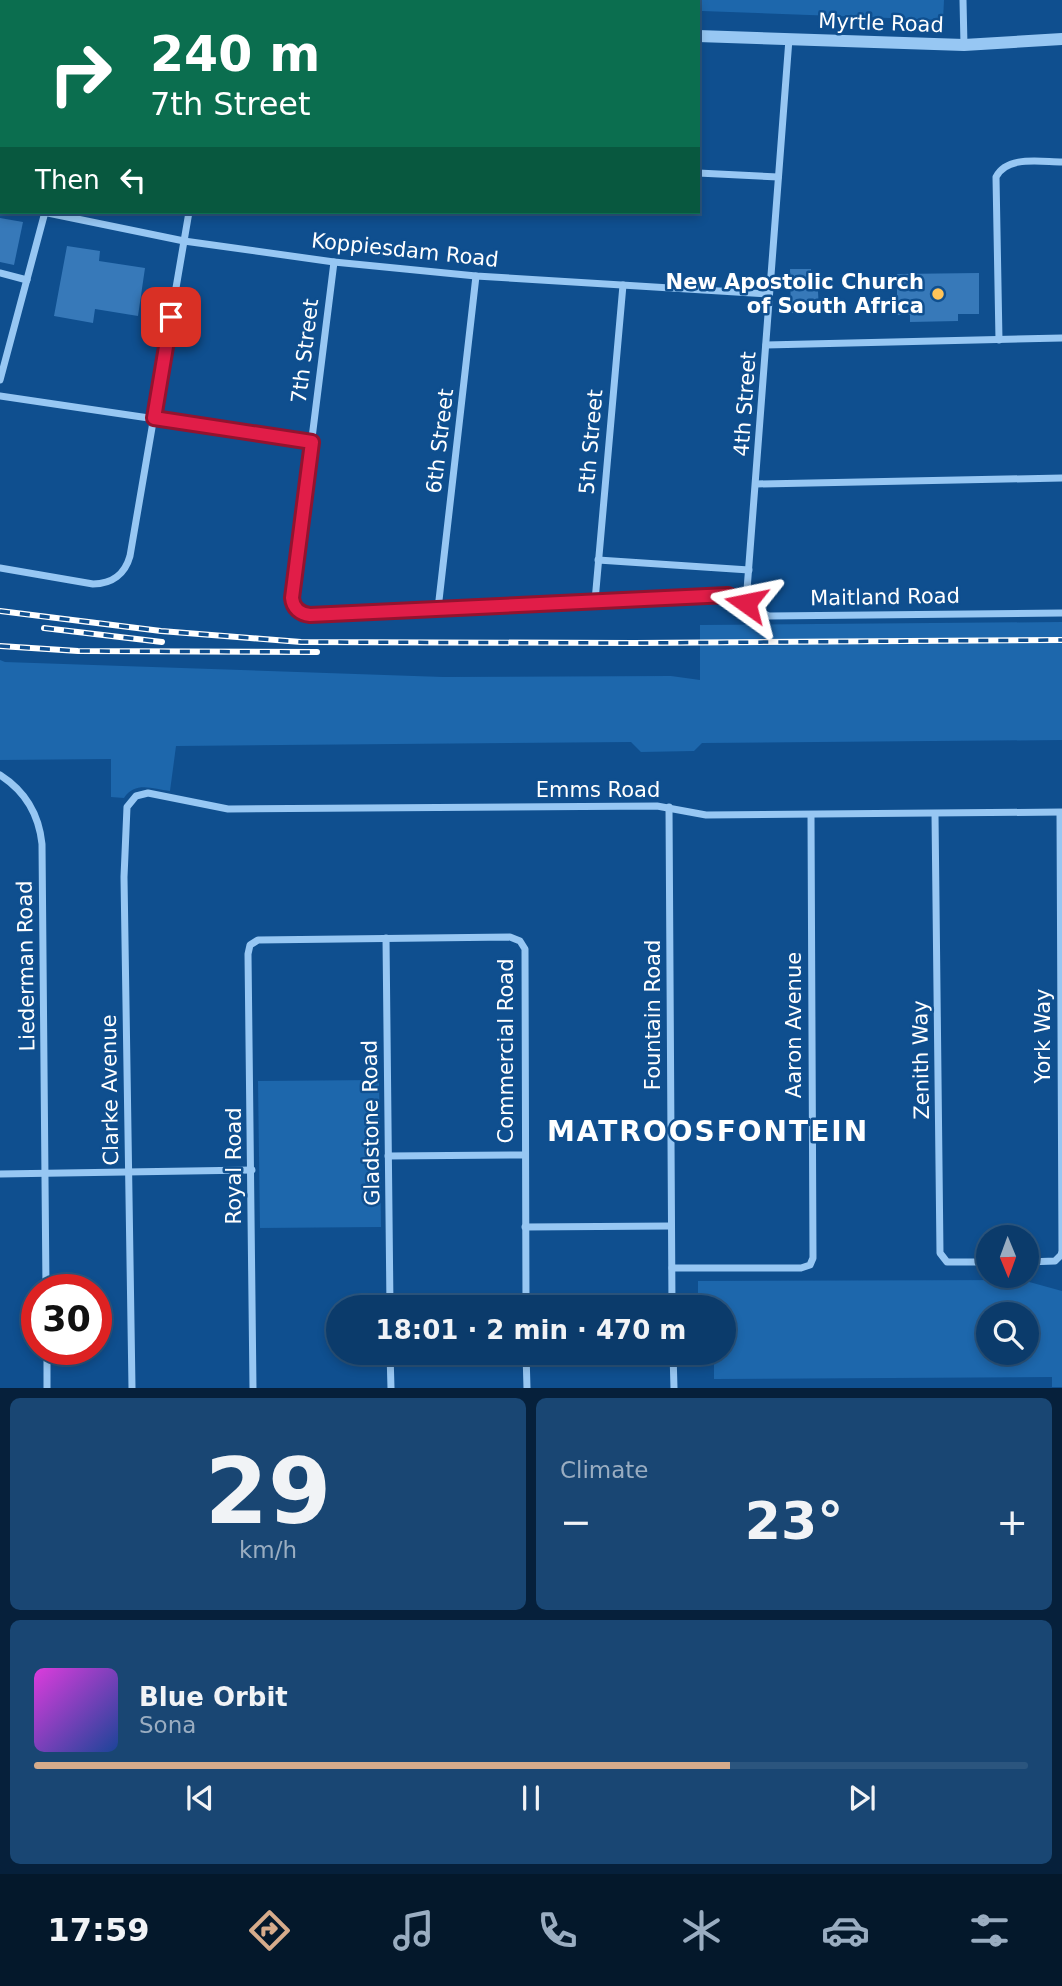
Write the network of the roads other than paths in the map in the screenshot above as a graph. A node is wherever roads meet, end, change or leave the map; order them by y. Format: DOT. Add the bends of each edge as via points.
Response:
graph roads {
  1 [pos="963,0"];
  2 [pos="700,36"];
  3 [pos="789,39"];
  4 [pos="1062,39"];
  5 [pos="964,45"];
  6 [pos="1062,162"];
  7 [pos="700,173"];
  8 [pos="778,177"];
  9 [pos="44,214"];
  10 [pos="54,214"];
  11 [pos="189,214"];
  12 [pos="184,241"];
  13 [pos="334,262"];
  14 [pos="0,272"];
  15 [pos="476,276"];
  16 [pos="27,280"];
  17 [pos="623,285"];
  18 [pos="768,294"];
  19 [pos="1062,338"];
  20 [pos="999,340"];
  21 [pos="766,345"];
  22 [pos="0,380"];
  23 [pos="0,396"];
  24 [pos="154,418"];
  25 [pos="312,442"];
  26 [pos="1062,478"];
  27 [pos="757,484"];
  28 [pos="598,560"];
  29 [pos="0,568"];
  30 [pos="749,570"];
  31 [pos="594,601"];
  32 [pos="746,603"];
  33 [pos="438,609"];
  34 [pos="297,610"];
  35 [pos="1062,613"];
  36 [pos="0,775"];
  37 [pos="136,796"];
  38 [pos="669,807"];
  39 [pos="1061,813"];
  40 [pos="935,814"];
  41 [pos="811,815"];
  42 [pos="386,938"];
  43 [pos="250,945"];
  44 [pos="524,1154"];
  45 [pos="388,1156"];
  46 [pos="252,1170"];
  47 [pos="128,1171"];
  48 [pos="46,1172"];
  49 [pos="0,1174"];
  50 [pos="671,1226"];
  51 [pos="524,1227"];
  52 [pos="1040,1261"];
  53 [pos="976,1262"];
  54 [pos="672,1268"];
  55 [pos="46,1274"];
  56 [pos="390,1295"];
  57 [pos="526,1295"];
  58 [pos="672,1295"];
  59 [pos="47,1365"];
  60 [pos="390,1365"];
  61 [pos="526,1365"];
  62 [pos="673,1365"];
  63 [pos="47,1388"];
  64 [pos="132,1388"];
  65 [pos="253,1388"];
  66 [pos="391,1388"];
  67 [pos="527,1388"];
  68 [pos="674,1388"];
  1 -- 5 [label="street"];
  2 -- 3 [label="street, Myrtle Road"];
  3 -- 5 [label="street, Myrtle Road"];
  3 -- 8 [label="street, 4th Street"];
  4 -- 5 [label="street, Myrtle Road"];
  6 -- 20 [label="street" via="1021,162 999,170 996,177"];
  7 -- 8 [label="street"];
  8 -- 18 [label="street, 4th Street"];
  9 -- 16 [label="street"];
  10 -- 12 [label="street, Koppiesdam Road"];
  11 -- 12 [label="street"];
  12 -- 13 [label="street, Koppiesdam Road"];
  12 -- 24 [label="street"];
  13 -- 15 [label="street, Koppiesdam Road"];
  13 -- 25 [label="street, 7th Street"];
  14 -- 16 [label="street"];
  15 -- 17 [label="street, Koppiesdam Road"];
  15 -- 33 [label="street, 6th Street"];
  16 -- 22 [label="street"];
  17 -- 18 [label="street, Koppiesdam Road"];
  17 -- 28 [label="street, 5th Street"];
  18 -- 21 [label="street, 4th Street"];
  19 -- 20 [label="street"];
  20 -- 21 [label="street"];
  21 -- 27 [label="street, 4th Street"];
  23 -- 24 [label="street"];
  24 -- 25 [label="street"];
  24 -- 29 [label="street" via="130,556 121,574 101,584"];
  25 -- 34 [label="street, 7th Street" via="292,598"];
  26 -- 27 [label="street"];
  27 -- 30 [label="street, 4th Street"];
  28 -- 30 [label="street"];
  28 -- 31 [label="street, 5th Street"];
  30 -- 32 [label="street, 4th Street"];
  31 -- 32 [label="street, Maitland Road" via="728,595"];
  31 -- 33 [label="street, Maitland Road"];
  32 -- 35 [label="street, Maitland Road" via="769,616"];
  33 -- 34 [label="street, Maitland Road" via="310,615"];
  36 -- 48 [label="street, Liederman Road" via="25,798 41,834"];
  37 -- 38 [label="street, Emms Road" via="148,793 228,809"];
  37 -- 47 [label="street, Clarke Avenue" via="128,807 124,877"];
  38 -- 41 [label="street, Emms Road" via="706,815"];
  38 -- 50 [label="street, Fountain Road"];
  39 -- 40 [label="street, Emms Road"];
  39 -- 52 [label="street, York Way" via="1062,1251 1059,1259"];
  40 -- 41 [label="street, Emms Road"];
  40 -- 53 [label="street, Zenith Way" via="940,1254 947,1262"];
  41 -- 54 [label="street, Aaron Avenue" via="813,1258 801,1268"];
  42 -- 43 [label="street, Commercial Road" via="258,940"];
  42 -- 44 [label="street, Commercial Road" via="510,937 520,941 525,949"];
  42 -- 45 [label="street, Gladstone Road"];
  43 -- 46 [label="street, Royal Road"];
  44 -- 45 [label="street"];
  44 -- 51 [label="street, Commercial Road"];
  45 -- 56 [label="street, Gladstone Road"];
  46 -- 47 [label="street"];
  46 -- 65 [label="street, Royal Road"];
  47 -- 48 [label="street"];
  47 -- 64 [label="street, Clarke Avenue"];
  48 -- 49 [label="street"];
  48 -- 55 [label="street, Liederman Road"];
  50 -- 51 [label="street"];
  50 -- 54 [label="street, Fountain Road"];
  51 -- 57 [label="street, Commercial Road"];
  54 -- 58 [label="street, Fountain Road"];
  59 -- 63 [label="street"];
  60 -- 66 [label="street"];
  61 -- 67 [label="street"];
  62 -- 68 [label="street"];
}
